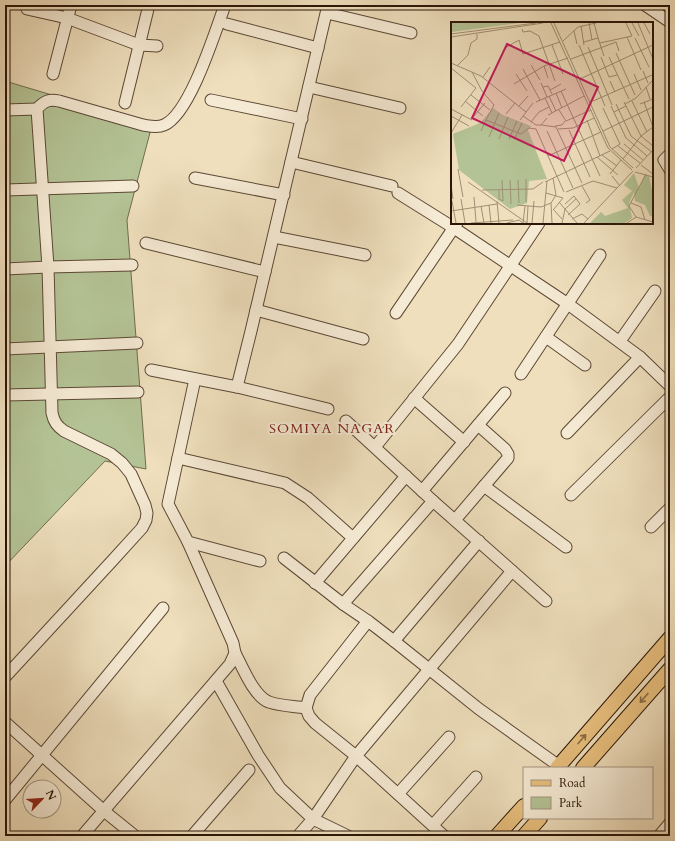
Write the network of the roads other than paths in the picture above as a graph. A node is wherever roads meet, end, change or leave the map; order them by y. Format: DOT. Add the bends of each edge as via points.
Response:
graph roads {
  1 [pos="71,5"];
  2 [pos="150,5"];
  3 [pos="225,5"];
  4 [pos="645,5"];
  5 [pos="27,9"];
  6 [pos="328,9"];
  7 [pos="68,18"];
  8 [pos="670,22"];
  9 [pos="227,24"];
  10 [pos="411,33"];
  11 [pos="140,45"];
  12 [pos="157,46"];
  13 [pos="318,48"];
  14 [pos="53,74"];
  15 [pos="309,87"];
  16 [pos="211,100"];
  17 [pos="125,103"];
  18 [pos="400,108"];
  19 [pos="37,109"];
  20 [pos="5,110"];
  21 [pos="302,119"];
  22 [pos="670,154"];
  23 [pos="291,162"];
  24 [pos="670,170"];
  25 [pos="195,178"];
  26 [pos="133,186"];
  27 [pos="43,189"];
  28 [pos="5,190"];
  29 [pos="284,195"];
  30 [pos="451,223"];
  31 [pos="538,224"];
  32 [pos="455,225"];
  33 [pos="274,237"];
  34 [pos="146,243"];
  35 [pos="365,255"];
  36 [pos="600,255"];
  37 [pos="132,265"];
  38 [pos="511,265"];
  39 [pos="48,266"];
  40 [pos="5,269"];
  41 [pos="265,272"];
  42 [pos="655,291"];
  43 [pos="568,304"];
  44 [pos="256,310"];
  45 [pos="396,313"];
  46 [pos="546,337"];
  47 [pos="363,339"];
  48 [pos="620,341"];
  49 [pos="137,343"];
  50 [pos="50,347"];
  51 [pos="5,349"];
  52 [pos="640,357"];
  53 [pos="585,366"];
  54 [pos="152,370"];
  55 [pos="521,374"];
  56 [pos="195,379"];
  57 [pos="670,386"];
  58 [pos="236,387"];
  59 [pos="138,392"];
  60 [pos="52,393"];
  61 [pos="505,393"];
  62 [pos="5,395"];
  63 [pos="670,397"];
  64 [pos="414,398"];
  65 [pos="328,409"];
  66 [pos="346,421"];
  67 [pos="478,425"];
  68 [pos="566,433"];
  69 [pos="464,442"];
  70 [pos="375,447"];
  71 [pos="178,458"];
  72 [pos="406,476"];
  73 [pos="484,486"];
  74 [pos="422,491"];
  75 [pos="571,495"];
  76 [pos="433,501"];
  77 [pos="670,508"];
  78 [pos="455,520"];
  79 [pos="651,527"];
  80 [pos="353,538"];
  81 [pos="479,541"];
  82 [pos="188,542"];
  83 [pos="566,547"];
  84 [pos="284,558"];
  85 [pos="260,560"];
  86 [pos="512,571"];
  87 [pos="315,582"];
  88 [pos="546,601"];
  89 [pos="343,604"];
  90 [pos="163,608"];
  91 [pos="368,621"];
  92 [pos="670,638"];
  93 [pos="394,641"];
  94 [pos="235,653"];
  95 [pos="428,670"];
  96 [pos="669,672"];
  97 [pos="5,677"];
  98 [pos="216,681"];
  99 [pos="306,708"];
  100 [pos="5,722"];
  101 [pos="449,736"];
  102 [pos="43,755"];
  103 [pos="356,756"];
  104 [pos="558,767"];
  105 [pos="584,767"];
  106 [pos="249,770"];
  107 [pos="476,777"];
  108 [pos="398,794"];
  109 [pos="5,800"];
  110 [pos="523,807"];
  111 [pos="104,811"];
  112 [pos="313,819"];
  113 [pos="539,819"];
  114 [pos="670,823"];
  115 [pos="433,825"];
  116 [pos="82,836"];
  117 [pos="135,836"];
  118 [pos="192,836"];
  119 [pos="298,836"];
  120 [pos="348,836"];
  121 [pos="444,836"];
  122 [pos="498,836"];
  123 [pos="524,836"];
  124 [pos="659,836"];
  1 -- 7 [label="street"];
  2 -- 11 [label="street"];
  3 -- 19 [label="street" via="186,101 173,119 164,125 143,125 59,100 51,99"];
  4 -- 8 [label="street"];
  5 -- 7 [label="street"];
  6 -- 10 [label="street"];
  6 -- 13 [label="street"];
  7 -- 11 [label="street"];
  7 -- 14 [label="street"];
  9 -- 13 [label="street"];
  11 -- 12 [label="street"];
  11 -- 17 [label="street"];
  13 -- 15 [label="street"];
  15 -- 18 [label="street"];
  15 -- 21 [label="street"];
  16 -- 21 [label="street"];
  19 -- 20 [label="street"];
  19 -- 27 [label="street"];
  21 -- 23 [label="street"];
  22 -- 24 [label="street" via="664,160"];
  23 -- 29 [label="street"];
  23 -- 30 [label="street" via="395,190"];
  25 -- 29 [label="street"];
  26 -- 27 [label="street"];
  27 -- 28 [label="street"];
  27 -- 39 [label="street"];
  29 -- 33 [label="street"];
  31 -- 38 [label="street"];
  32 -- 38 [label="street"];
  32 -- 45 [label="street"];
  33 -- 35 [label="street"];
  33 -- 41 [label="street"];
  34 -- 41 [label="street"];
  36 -- 43 [label="street"];
  37 -- 39 [label="street"];
  38 -- 43 [label="street"];
  38 -- 64 [label="street" via="458,344"];
  39 -- 40 [label="street"];
  39 -- 50 [label="street"];
  41 -- 44 [label="street"];
  42 -- 48 [label="street"];
  43 -- 46 [label="street"];
  43 -- 48 [label="street"];
  44 -- 47 [label="street"];
  44 -- 58 [label="street"];
  46 -- 53 [label="street"];
  46 -- 55 [label="street"];
  48 -- 52 [label="street"];
  49 -- 50 [label="street"];
  50 -- 51 [label="street"];
  50 -- 60 [label="street"];
  52 -- 57 [label="street"];
  52 -- 68 [label="street"];
  54 -- 56 [label="street"];
  56 -- 58 [label="street"];
  56 -- 71 [label="street"];
  58 -- 65 [label="street"];
  59 -- 60 [label="street"];
  60 -- 62 [label="street"];
  60 -- 97 [label="street" via="52,413 58,427 111,454 122,463 131,474 145,505 146,520 142,528"];
  61 -- 67 [label="street"];
  63 -- 75 [label="street"];
  64 -- 69 [label="street"];
  64 -- 70 [label="street"];
  66 -- 70 [label="street"];
  67 -- 69 [label="street"];
  67 -- 73 [label="street" via="508,454 505,463"];
  69 -- 74 [label="street"];
  70 -- 72 [label="street"];
  71 -- 80 [label="street" via="285,483 308,498"];
  71 -- 82 [label="street" via="168,504"];
  72 -- 74 [label="street"];
  72 -- 80 [label="street"];
  73 -- 78 [label="street"];
  73 -- 83 [label="street"];
  74 -- 76 [label="street"];
  76 -- 78 [label="street"];
  76 -- 89 [label="street"];
  77 -- 79 [label="street"];
  78 -- 81 [label="street"];
  80 -- 87 [label="street"];
  81 -- 86 [label="street"];
  81 -- 93 [label="street"];
  82 -- 85 [label="street"];
  82 -- 94 [label="street" via="233,643"];
  84 -- 87 [label="street"];
  86 -- 88 [label="street"];
  86 -- 95 [label="street"];
  87 -- 89 [label="street"];
  89 -- 91 [label="street"];
  90 -- 102 [label="street"];
  91 -- 93 [label="street"];
  91 -- 99 [label="street" via="310,695"];
  104 -- 92 [label="main road, one-way"];
  93 -- 95 [label="street"];
  94 -- 98 [label="street" via="230,664"];
  94 -- 99 [label="street" via="261,698 267,702"];
  95 -- 103 [label="street"];
  95 -- 104 [label="street"];
  96 -- 105 [label="main road, one-way"];
  98 -- 111 [label="street"];
  98 -- 112 [label="street" via="280,788"];
  99 -- 103 [label="street" via="315,722"];
  100 -- 102 [label="street"];
  101 -- 108 [label="street"];
  102 -- 109 [label="street"];
  102 -- 111 [label="street"];
  103 -- 108 [label="street"];
  103 -- 112 [label="street"];
  106 -- 118 [label="street"];
  107 -- 115 [label="street"];
  108 -- 115 [label="street"];
  110 -- 122 [label="main road"];
  111 -- 116 [label="street"];
  111 -- 117 [label="street"];
  112 -- 119 [label="street"];
  112 -- 120 [label="street"];
  113 -- 123 [label="main road"];
  114 -- 124 [label="street"];
  115 -- 121 [label="street"];
}
